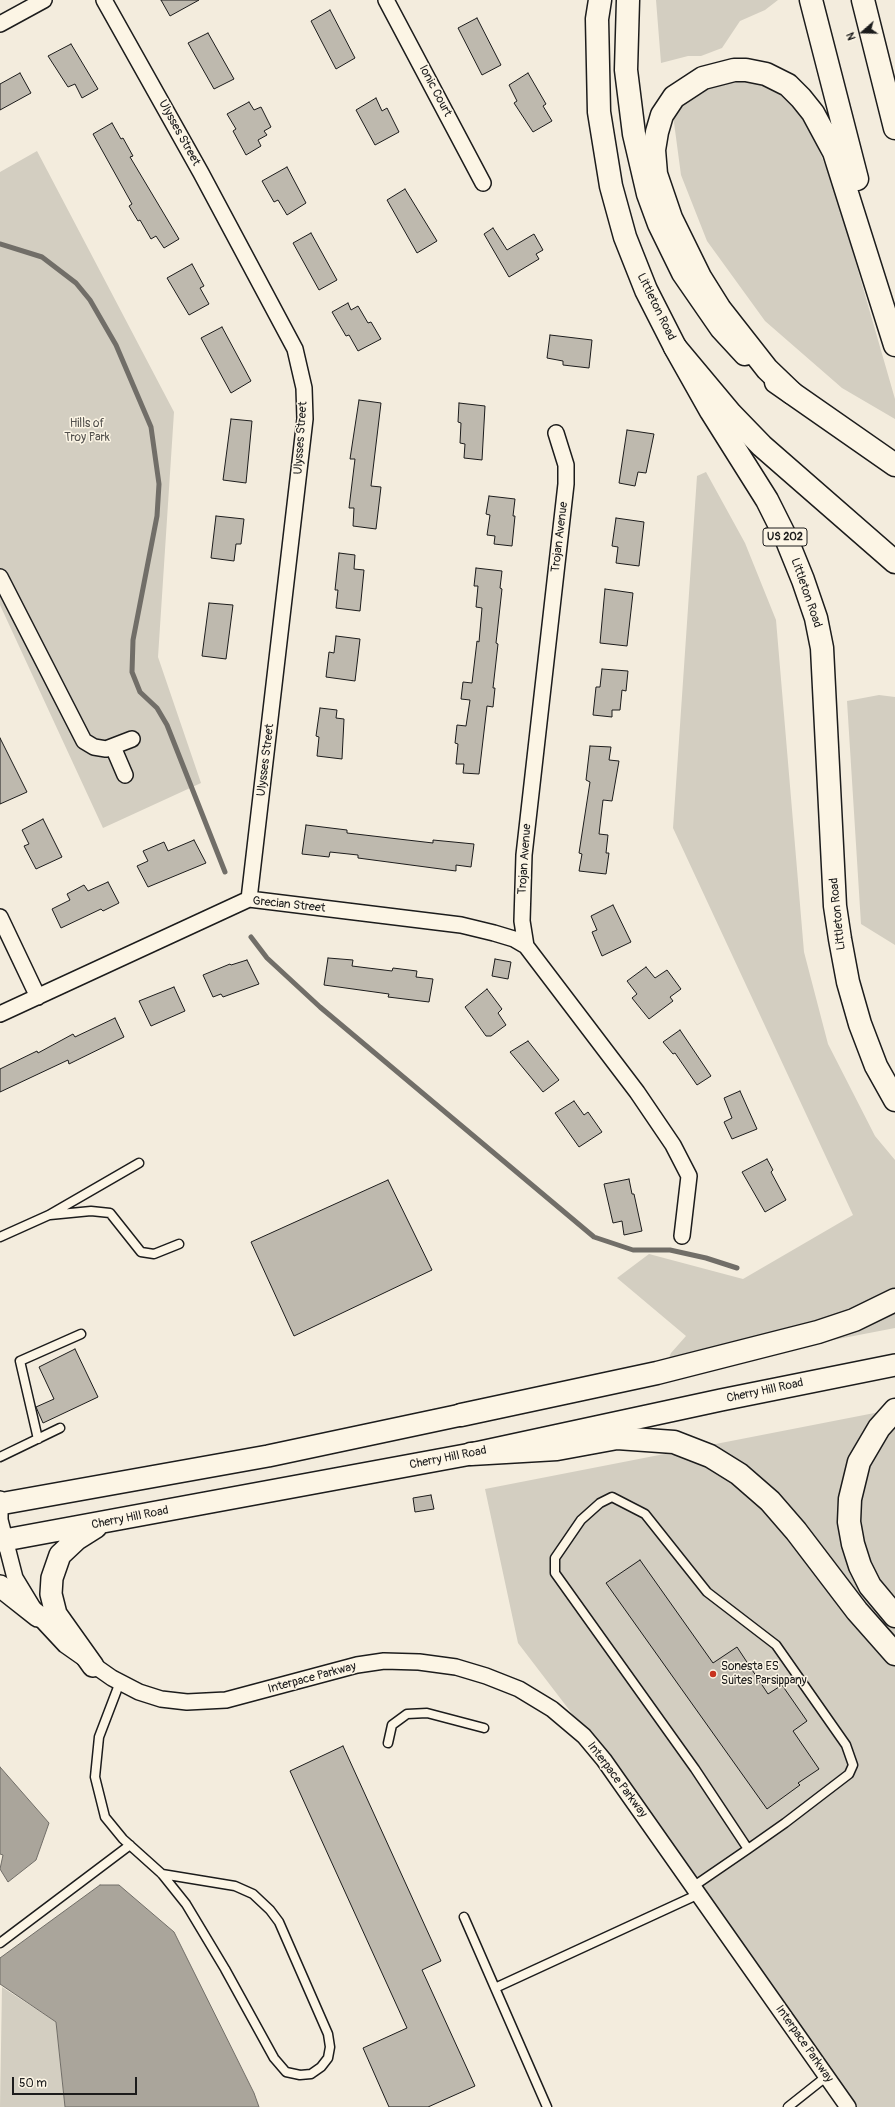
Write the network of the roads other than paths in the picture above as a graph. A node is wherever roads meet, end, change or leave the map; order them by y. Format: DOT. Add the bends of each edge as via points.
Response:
graph roads {
  1 [pos="44,0"];
  2 [pos="104,0"];
  3 [pos="386,0"];
  4 [pos="600,0"];
  5 [pos="628,0"];
  6 [pos="811,0"];
  7 [pos="863,0"];
  8 [pos="0,24"];
  9 [pos="895,128"];
  10 [pos="483,183"];
  11 [pos="895,331"];
  12 [pos="895,345"];
  13 [pos="675,346"];
  14 [pos="792,393"];
  15 [pos="556,433"];
  16 [pos="895,465"];
  17 [pos="895,562"];
  18 [pos="0,577"];
  19 [pos="132,739"];
  20 [pos="113,747"];
  21 [pos="126,774"];
  22 [pos="249,899"];
  23 [pos="0,918"];
  24 [pos="526,946"];
  25 [pos="38,997"];
  26 [pos="0,1014"];
  27 [pos="895,1100"];
  28 [pos="139,1163"];
  29 [pos="49,1215"];
  30 [pos="682,1236"];
  31 [pos="0,1237"];
  32 [pos="179,1244"];
  33 [pos="895,1300"];
  34 [pos="81,1334"];
  35 [pos="895,1365"];
  36 [pos="895,1410"];
  37 [pos="461,1415"];
  38 [pos="60,1428"];
  39 [pos="38,1439"];
  40 [pos="471,1454"];
  41 [pos="0,1457"];
  42 [pos="0,1499"];
  43 [pos="0,1504"];
  44 [pos="102,1523"];
  45 [pos="2,1540"];
  46 [pos="0,1586"];
  47 [pos="38,1616"];
  48 [pos="895,1616"];
  49 [pos="895,1654"];
  50 [pos="93,1666"];
  51 [pos="120,1682"];
  52 [pos="484,1728"];
  53 [pos="388,1743"];
  54 [pos="130,1845"];
  55 [pos="748,1849"];
  56 [pos="162,1874"];
  57 [pos="697,1890"];
  58 [pos="464,1917"];
  59 [pos="0,1944"];
  60 [pos="495,1988"];
  61 [pos="827,2076"];
  62 [pos="547,2107"];
  63 [pos="788,2107"];
  64 [pos="848,2107"];
  1 -- 8 [label="street"];
  2 -- 22 [label="street, Ulysses Street" via="201,173 295,349 304,388 305,419"];
  3 -- 10 [label="street, Ionic Court"];
  4 -- 13 [label="main road, Littleton Road / US 202" via="597,27 599,112 610,179 625,236 646,290"];
  5 -- 14 [label="main road" via="626,70 631,113 641,166 659,224 683,273 720,328 763,373"];
  6 -- 11 [label="main road"];
  7 -- 9 [label="main road"];
  12 -- 14 [label="main road" via="834,152 813,113 788,86 766,74 734,70 703,78 674,97 662,115 654,150 656,174 671,218 700,277 720,309 767,369"];
  13 -- 17 [label="main road" via="726,409 762,446"];
  13 -- 27 [label="main road, Littleton Road / US 202" via="711,411 767,500 800,573 816,618 822,648 835,906 840,939 848,982 860,1024 876,1066"];
  14 -- 16 [label="main road"];
  15 -- 24 [label="street, Trojan Avenue" via="566,465 566,484 524,855 522,921"];
  18 -- 20 [label="street" via="84,741 94,747"];
  19 -- 20 [label="street"];
  20 -- 21 [label="street"];
  22 -- 24 [label="street, Grecian Street" via="461,925 514,939"];
  22 -- 25 [label="street, Grecian Street"];
  23 -- 25 [label="street"];
  24 -- 30 [label="street, Trojan Avenue" via="590,1028 673,1145 689,1176"];
  25 -- 26 [label="street, Grecian Street"];
  28 -- 29 [label="lane"];
  29 -- 31 [label="lane"];
  29 -- 32 [label="lane" via="91,1211 110,1214 141,1252 154,1254"];
  33 -- 37 [label="main road" via="854,1320 818,1332 657,1373"];
  34 -- 39 [label="lane" via="20,1361"];
  35 -- 40 [label="main road, Cherry Hill Road"];
  36 -- 48 [label="main road" via="879,1428 859,1462 850,1499 849,1522 853,1544 870,1586"];
  37 -- 43 [label="main road" via="268,1456"];
  38 -- 39 [label="lane"];
  39 -- 41 [label="lane"];
  40 -- 44 [label="main road, Cherry Hill Road"];
  40 -- 49 [label="main road" via="557,1449 617,1438 674,1442 710,1456 739,1474 770,1501 857,1611"];
  42 -- 43 [label="street"];
  43 -- 45 [label="street"];
  44 -- 45 [label="main road, Cherry Hill Road"];
  44 -- 50 [label="main road" via="77,1539 60,1555 52,1578 51,1594 56,1614"];
  45 -- 47 [label="street, Interpace Parkway" via="15,1578"];
  46 -- 47 [label="main road"];
  47 -- 50 [label="street, Interpace Parkway" via="65,1646"];
  50 -- 51 [label="street, Interpace Parkway"];
  51 -- 54 [label="lane" via="99,1737 95,1777 105,1817"];
  51 -- 57 [label="street, Interpace Parkway" via="139,1692 195,1702 226,1700 357,1664 384,1661 456,1667 486,1676 519,1689 552,1708 584,1736"];
  52 -- 53 [label="lane" via="427,1713 407,1714 392,1725"];
  54 -- 56 [label="lane"];
  54 -- 59 [label="lane"];
  55 -- 55 [label="lane" via="849,1774 852,1764 846,1745 776,1645 707,1592 645,1514 612,1497 600,1503 581,1520 555,1558 555,1573"];
  55 -- 57 [label="lane"];
  56 -- 56 [label="lane" via="205,1933 274,2058 286,2072 300,2075 311,2074 321,2068 328,2058 328,2034 279,1922 270,1910 253,1894 235,1886"];
  57 -- 60 [label="lane"];
  57 -- 61 [label="street, Interpace Parkway"];
  58 -- 60 [label="lane"];
  60 -- 62 [label="lane"];
  61 -- 63 [label="lane"];
  61 -- 64 [label="street, Interpace Parkway"];
}
